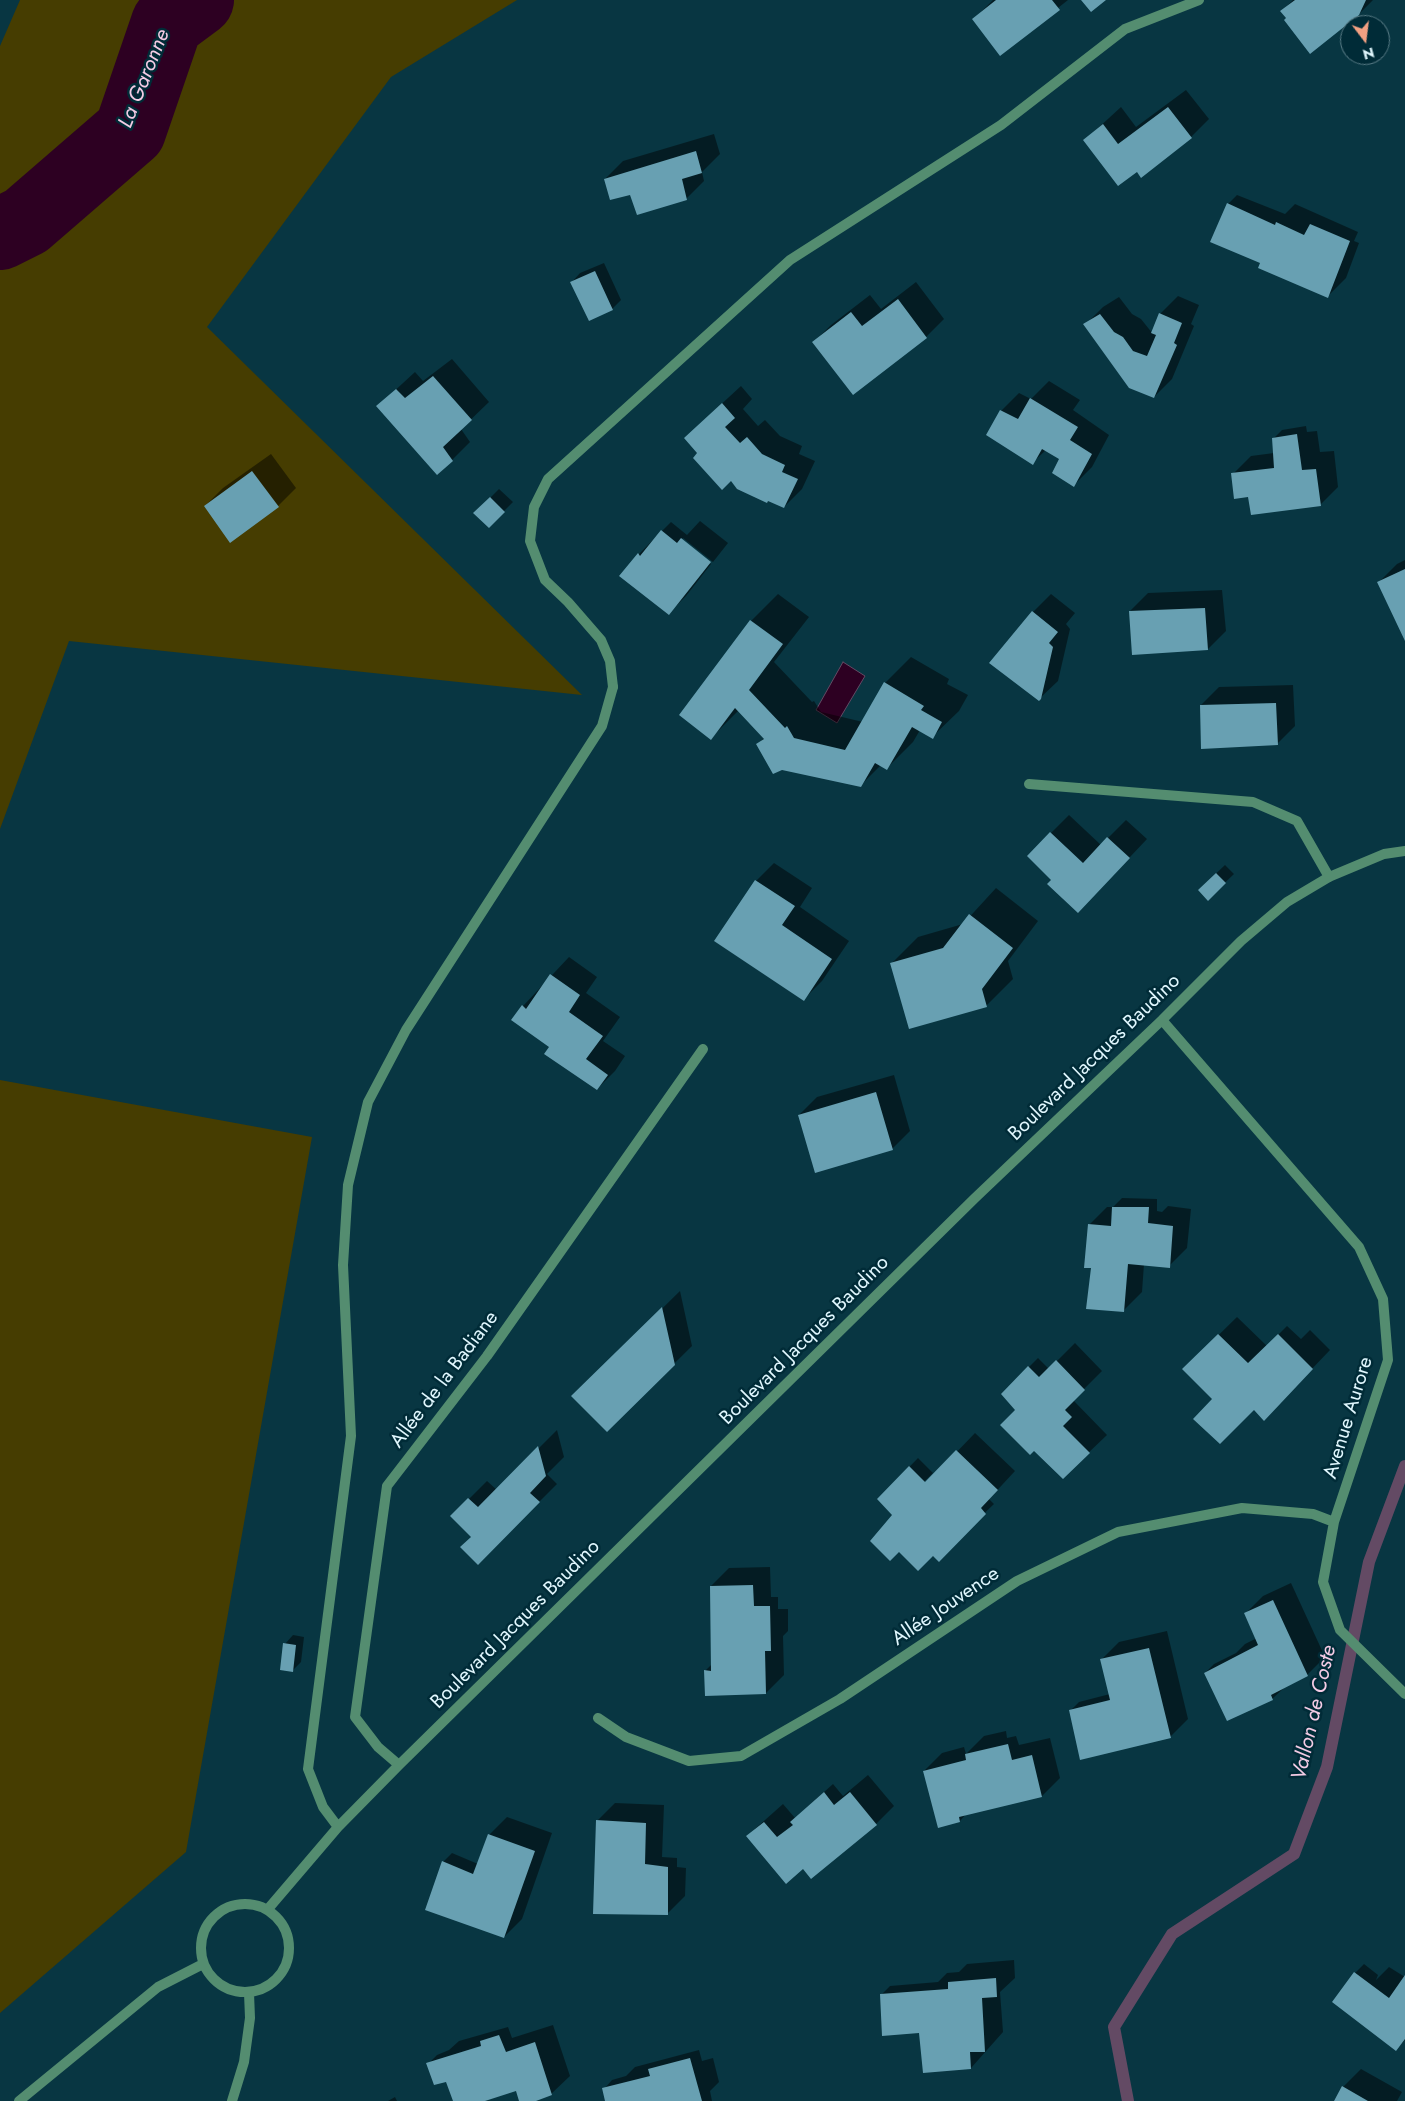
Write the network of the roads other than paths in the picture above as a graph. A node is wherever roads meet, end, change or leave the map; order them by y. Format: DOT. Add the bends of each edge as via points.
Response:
graph roads {
  1 [pos="1199,0"];
  2 [pos="1029,784"];
  3 [pos="1405,851"];
  4 [pos="1329,877"];
  5 [pos="1162,1020"];
  6 [pos="703,1049"];
  7 [pos="1334,1522"];
  8 [pos="1405,1694"];
  9 [pos="598,1718"];
  10 [pos="399,1765"];
  11 [pos="338,1828"];
  12 [pos="268,1910"];
  13 [pos="203,1964"];
  14 [pos="249,1993"];
  15 [pos="19,2101"];
  16 [pos="232,2101"];
  1 -- 11 [label="street" via="1124,29 1001,125 790,260 548,479 534,507 530,541 545,580 601,640 610,661 613,687 602,726 406,1030 368,1102 348,1185 343,1265 351,1436 308,1769 323,1806"];
  2 -- 4 [label="street" via="1253,802 1297,822"];
  3 -- 4 [label="street, Boulevard Jacques Baudino" via="1384,854"];
  4 -- 5 [label="street, Boulevard Jacques Baudino" via="1287,902 1241,941"];
  5 -- 7 [label="street, Avenue Aurore" via="1359,1247 1384,1299 1388,1360"];
  5 -- 10 [label="street, Boulevard Jacques Baudino" via="975,1198"];
  6 -- 10 [label="street, Allée de la Badiane" via="487,1356 387,1486 355,1718 378,1747"];
  7 -- 8 [label="street, Avenue Aurore" via="1323,1582 1340,1630"];
  7 -- 9 [label="street, Allée Jouvence" via="1313,1514 1242,1508 1118,1532 1017,1581 840,1698 741,1756 688,1761 626,1737"];
  10 -- 11 [label="street, Boulevard Jacques Baudino"];
  11 -- 12 [label="street, Boulevard Jacques Baudino"];
  12 -- 13 [label="street" via="253,1904 238,1904 223,1910 203,1933 200,1948"];
  12 -- 14 [label="street" via="280,1920 288,1934 287,1966 278,1980 265,1989"];
  13 -- 14 [label="street" via="221,1986"];
  13 -- 15 [label="street" via="158,1988"];
  14 -- 16 [label="street" via="250,2018 244,2062"];
}
